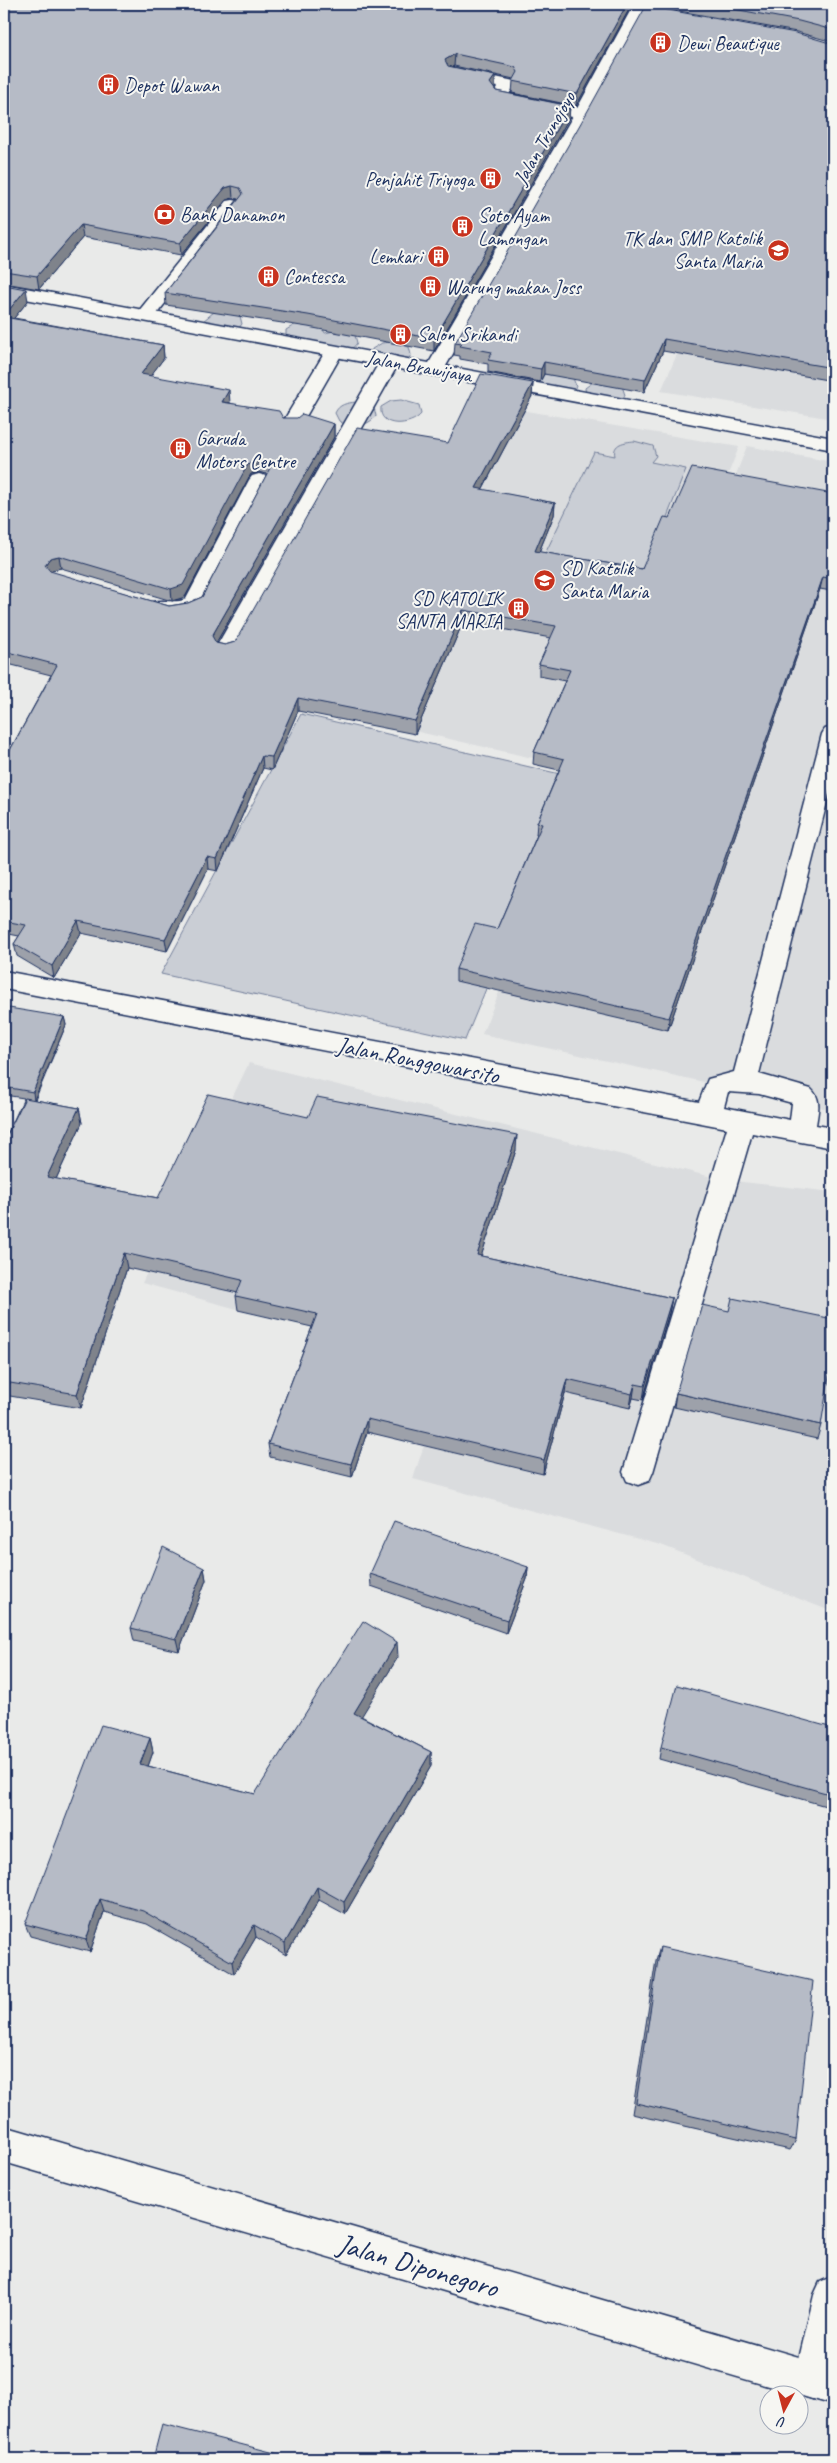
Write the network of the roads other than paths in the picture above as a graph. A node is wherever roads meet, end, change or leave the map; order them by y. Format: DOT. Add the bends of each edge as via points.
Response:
graph roads {
  1 [pos="645,9"];
  2 [pos="454,73"];
  3 [pos="582,114"];
  4 [pos="232,205"];
  5 [pos="4,290"];
  6 [pos="145,316"];
  7 [pos="334,352"];
  8 [pos="390,361"];
  9 [pos="435,369"];
  10 [pos="290,425"];
  11 [pos="833,444"];
  12 [pos="258,480"];
  13 [pos="143,602"];
  14 [pos="226,649"];
  15 [pos="833,734"];
  16 [pos="4,980"];
  17 [pos="744,1082"];
  18 [pos="709,1115"];
  19 [pos="742,1122"];
  20 [pos="802,1132"];
  21 [pos="833,1138"];
  22 [pos="638,1472"];
  23 [pos="4,2144"];
  24 [pos="833,2295"];
  25 [pos="823,2383"];
  1 -- 3 [label="main road, Jalan Trunojoyo"];
  2 -- 3 [label="main road" via="508,84 500,95 502,97"];
  3 -- 9 [label="main road, Jalan Trunojoyo"];
  4 -- 6 [label="main road"];
  5 -- 6 [label="main road, Jalan Brawijaya"];
  6 -- 7 [label="main road, Jalan Brawijaya"];
  7 -- 8 [label="main road, Jalan Brawijaya"];
  7 -- 10 [label="main road"];
  8 -- 9 [label="main road, Jalan Brawijaya"];
  8 -- 14 [label="main road"];
  9 -- 11 [label="main road, Jalan Brawijaya"];
  12 -- 13 [label="main road" via="194,603 170,610"];
  15 -- 17 [label="main road"];
  16 -- 18 [label="main road, Jalan Ronggowarsito"];
  17 -- 18 [label="main road" via="724,1081 717,1086"];
  17 -- 20 [label="main road" via="802,1096 806,1100"];
  18 -- 19 [label="main road, Jalan Ronggowarsito"];
  19 -- 20 [label="main road, Jalan Ronggowarsito"];
  19 -- 22 [label="main road"];
  20 -- 21 [label="main road, Jalan Ronggowarsito"];
  23 -- 25 [label="main road, Jalan Diponegoro"];
  24 -- 25 [label="main road"];
}
